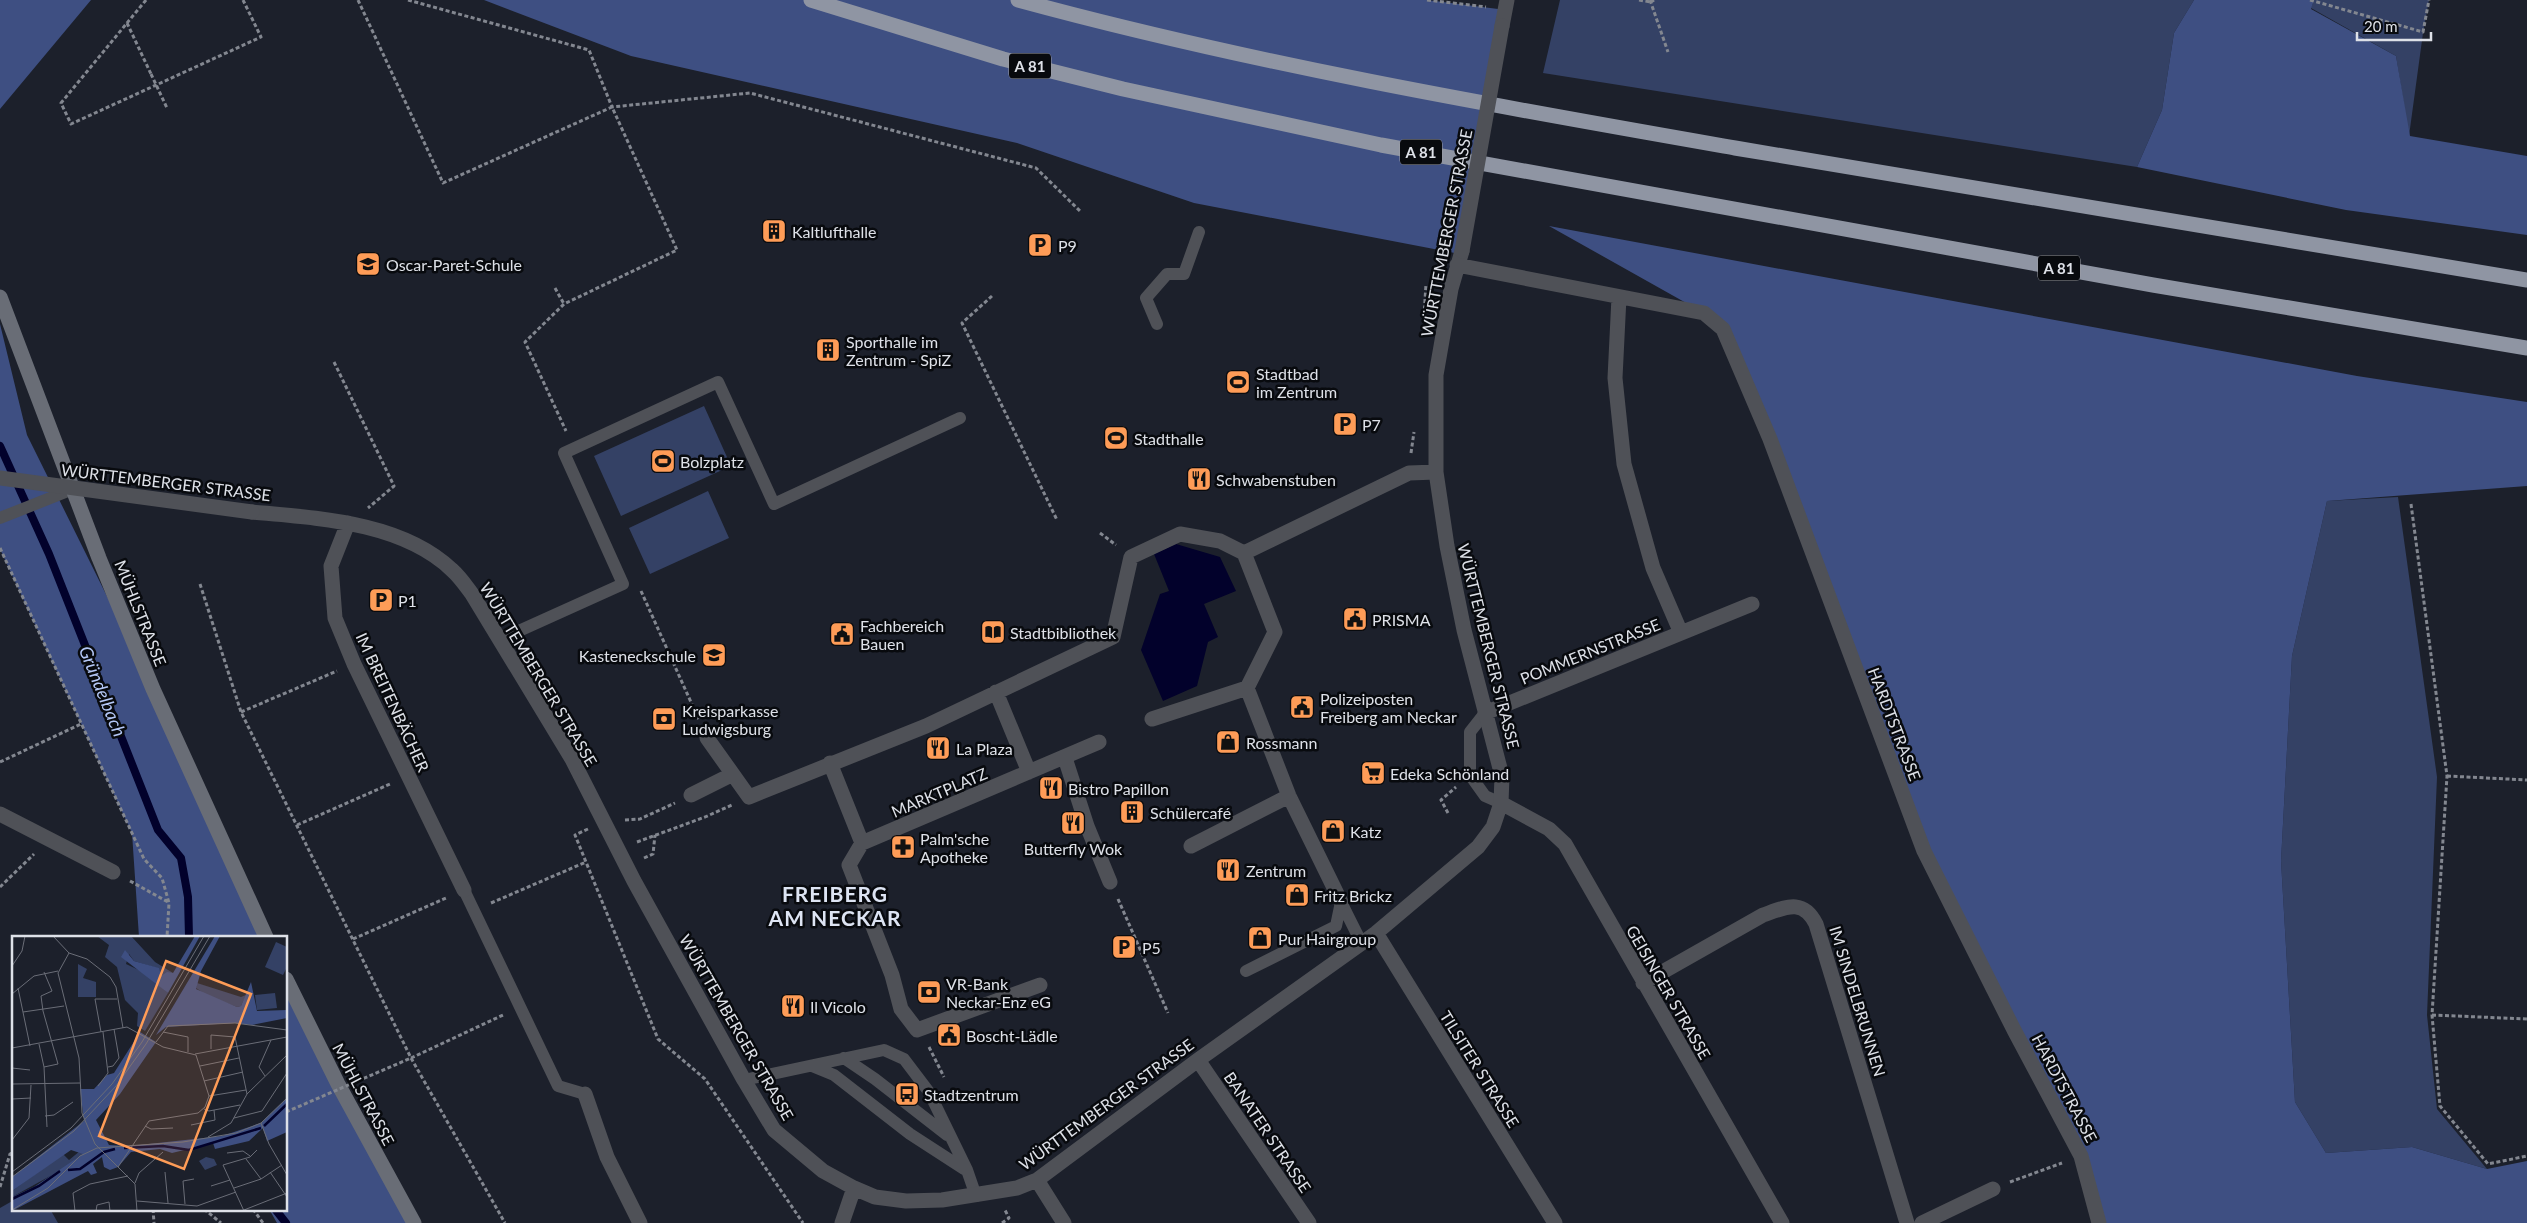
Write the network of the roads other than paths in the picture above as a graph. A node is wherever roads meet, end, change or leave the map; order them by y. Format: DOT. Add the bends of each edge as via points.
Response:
graph roads {
  1 [pos="811,0"];
  2 [pos="1018,0"];
  3 [pos="1506,5"];
  4 [pos="1199,232"];
  5 [pos="1459,258"];
  6 [pos="2527,280"];
  7 [pos="0,297"];
  8 [pos="1619,297"];
  9 [pos="1157,324"];
  10 [pos="2527,348"];
  11 [pos="960,418"];
  12 [pos="1436,472"];
  13 [pos="0,478"];
  14 [pos="73,489"];
  15 [pos="4,517"];
  16 [pos="348,523"];
  17 [pos="1244,553"];
  18 [pos="1752,604"];
  19 [pos="1681,633"];
  20 [pos="501,639"];
  21 [pos="1247,688"];
  22 [pos="996,692"];
  23 [pos="1485,713"];
  24 [pos="1152,719"];
  25 [pos="707,738"];
  26 [pos="1099,742"];
  27 [pos="1065,758"];
  28 [pos="830,763"];
  29 [pos="1029,772"];
  30 [pos="731,775"];
  31 [pos="691,795"];
  32 [pos="1289,796"];
  33 [pos="1502,803"];
  34 [pos="0,814"];
  35 [pos="862,843"];
  36 [pos="1191,846"];
  37 [pos="112,872"];
  38 [pos="1110,882"];
  39 [pos="464,890"];
  40 [pos="1341,902"];
  41 [pos="1376,933"];
  42 [pos="266,936"];
  43 [pos="1361,942"];
  44 [pos="1246,971"];
  45 [pos="288,983"];
  46 [pos="1643,983"];
  47 [pos="1040,985"];
  48 [pos="844,1058"];
  49 [pos="1198,1060"];
  50 [pos="811,1066"];
  51 [pos="744,1080"];
  52 [pos="585,1094"];
  53 [pos="949,1137"];
  54 [pos="966,1170"];
  55 [pos="1037,1180"];
  56 [pos="854,1188"];
  57 [pos="1992,1189"];
  58 [pos="976,1196"];
  59 [pos="414,1223"];
  60 [pos="640,1223"];
  61 [pos="842,1223"];
  62 [pos="1064,1223"];
  63 [pos="1309,1223"];
  64 [pos="1555,1223"];
  65 [pos="1782,1223"];
  66 [pos="1907,1223"];
  67 [pos="1922,1223"];
  68 [pos="2099,1223"];
  1 -- 10 [label="highway, A 81" via="1021,64 1381,145 2153,285"];
  2 -- 6 [label="highway" via="1138,31 1393,86 1838,165"];
  3 -- 5 [label="street, WÜRTTEMBERGER STRASSE, bridge"];
  4 -- 9 [label="lane" via="1184,274 1167,274 1146,298"];
  5 -- 8 [label="street"];
  5 -- 12 [label="street, WÜRTTEMBERGER STRASSE" via="1436,375"];
  7 -- 14 [label="main road, MÜHLSTRASSE"];
  8 -- 19 [label="street, POMMERNSTRASSE" via="1615,378 1624,464 1653,568"];
  8 -- 68 [label="street, HARDTSTRASSE" via="1704,313 1723,329 1770,439 1924,851 2082,1156"];
  11 -- 20 [label="lane" via="774,504 718,382 574,448 564,453 623,584"];
  12 -- 17 [label="street" via="1409,473"];
  12 -- 23 [label="street, WÜRTTEMBERGER STRASSE" via="1446,546"];
  13 -- 16 [label="street, WÜRTTEMBERGER STRASSE, bridge"];
  14 -- 15 [label="lane"];
  14 -- 42 [label="main road, MÜHLSTRASSE" via="153,689"];
  16 -- 20 [label="street, WÜRTTEMBERGER STRASSE" via="386,533 427,552 452,570"];
  16 -- 39 [label="street, IM BREITENBÄCHER" via="331,566 335,618 354,664"];
  17 -- 21 [label="street" via="1275,632"];
  17 -- 22 [label="street" via="1220,541 1180,534 1131,557 1113,637"];
  18 -- 19 [label="street, POMMERNSTRASSE"];
  19 -- 23 [label="street, POMMERNSTRASSE"];
  20 -- 51 [label="street, WÜRTTEMBERGER STRASSE" via="572,759"];
  21 -- 24 [label="street"];
  21 -- 32 [label="street"];
  22 -- 28 [label="street" via="926,726"];
  22 -- 29 [label="street"];
  23 -- 33 [label="street, WÜRTTEMBERGER STRASSE" via="1499,762"];
  23 -- 33 [label="lane" via="1470,732 1470,775 1485,796"];
  25 -- 30 [label="street"];
  26 -- 27 [label="street, MARKTPLATZ"];
  27 -- 29 [label="street, MARKTPLATZ"];
  27 -- 38 [label="street" via="1087,826"];
  28 -- 30 [label="street" via="748,797"];
  28 -- 35 [label="street"];
  29 -- 35 [label="street, MARKTPLATZ"];
  30 -- 31 [label="street"];
  32 -- 36 [label="street"];
  32 -- 40 [label="street"];
  33 -- 41 [label="street, WÜRTTEMBERGER STRASSE" via="1493,828 1478,847"];
  33 -- 46 [label="street, GEISINGER STRASSE" via="1549,829 1565,844"];
  34 -- 37 [label="street"];
  35 -- 47 [label="street" via="849,865 892,975 901,1009 917,1030"];
  39 -- 52 [label="lane" via="558,1086"];
  40 -- 43 [label="lane"];
  40 -- 44 [label="lane" via="1336,926"];
  41 -- 43 [label="street, WÜRTTEMBERGER STRASSE"];
  41 -- 64 [label="street, TILSITER STRASSE"];
  43 -- 49 [label="street, WÜRTTEMBERGER STRASSE"];
  45 -- 59 [label="main road, MÜHLSTRASSE" via="338,1084"];
  46 -- 65 [label="street, GEISINGER STRASSE"];
  46 -- 66 [label="street, IM SINDELBRUNNEN" via="1764,915 1800,906 1810,914 1816,924"];
  48 -- 50 [label="lane"];
  48 -- 53 [label="lane"];
  48 -- 53 [label="lane" via="884,1050 904,1059 929,1092"];
  49 -- 55 [label="street, WÜRTTEMBERGER STRASSE"];
  49 -- 63 [label="street, BANATER STRASSE"];
  50 -- 51 [label="lane"];
  50 -- 54 [label="lane" via="834,1075 910,1134"];
  51 -- 56 [label="street, WÜRTTEMBERGER STRASSE" via="774,1130 823,1172"];
  52 -- 60 [label="street" via="606,1157"];
  53 -- 54 [label="lane"];
  54 -- 58 [label="lane"];
  55 -- 58 [label="street, WÜRTTEMBERGER STRASSE" via="1017,1188"];
  55 -- 62 [label="street"];
  56 -- 58 [label="street, WÜRTTEMBERGER STRASSE" via="875,1197 906,1201"];
  56 -- 61 [label="street"];
  57 -- 67 [label="street"];
}
